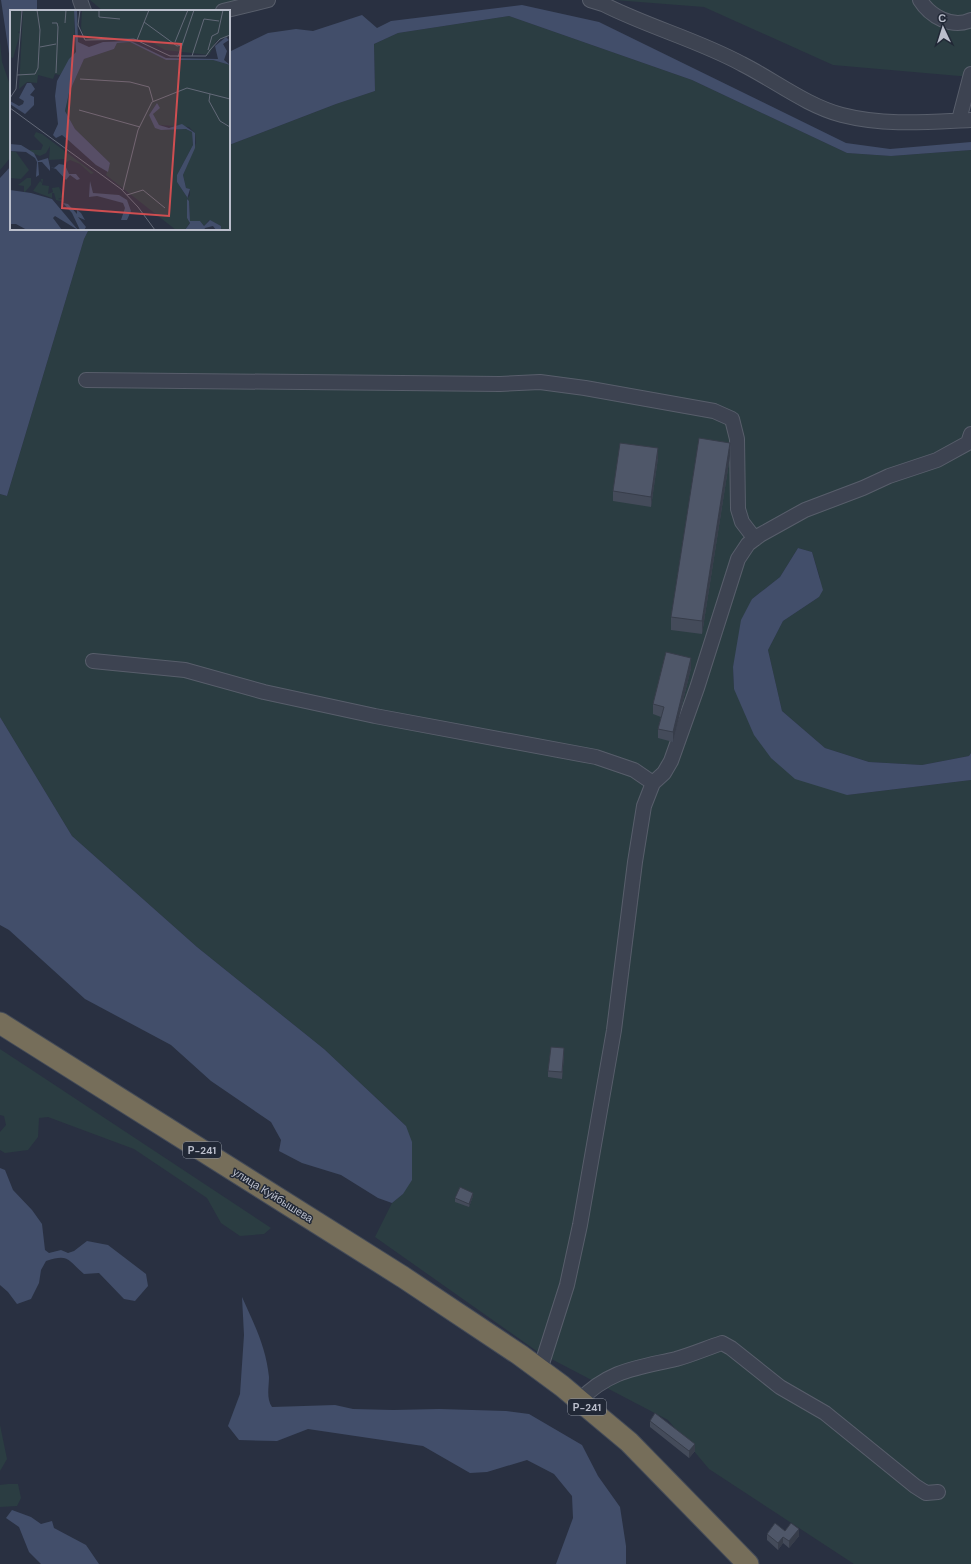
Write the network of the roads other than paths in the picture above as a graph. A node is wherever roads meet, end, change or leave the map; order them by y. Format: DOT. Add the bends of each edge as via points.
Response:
graph roads {
  1 [pos="80,0"];
  2 [pos="268,0"];
  3 [pos="590,0"];
  4 [pos="920,0"];
  5 [pos="84,10"];
  6 [pos="227,10"];
  7 [pos="971,20"];
  8 [pos="971,74"];
  9 [pos="965,120"];
  10 [pos="86,380"];
  11 [pos="971,434"];
  12 [pos="755,539"];
  13 [pos="93,661"];
  14 [pos="653,783"];
  15 [pos="0,1023"];
  16 [pos="540,1370"];
  17 [pos="580,1400"];
  18 [pos="938,1492"];
  19 [pos="748,1564"];
  1 -- 5 [label="street"];
  2 -- 6 [label="street"];
  3 -- 9 [label="street" via="742,64 805,100 840,115 884,122"];
  4 -- 7 [label="street" via="932,14 941,19 964,24"];
  8 -- 9 [label="street"];
  10 -- 12 [label="street" via="500,384 530,382 585,388 724,414 732,419 737,438 738,508 742,522"];
  11 -- 12 [label="street" via="968,444 937,460 805,510"];
  12 -- 14 [label="street" via="748,544 738,559 671,761 664,773"];
  13 -- 14 [label="street" via="185,670 264,692 375,716 596,757 634,770"];
  14 -- 16 [label="street" via="643,813 614,1030 580,1225 567,1285"];
  15 -- 16 [label="highway, улица Куйбышева / Р-241" via="403,1277"];
  16 -- 17 [label="highway, Р-241"];
  17 -- 18 [label="street" via="591,1389 626,1370 678,1358 722,1343 780,1387 825,1413 915,1486 926,1493"];
  17 -- 19 [label="highway, Р-241" via="629,1442"];
}
